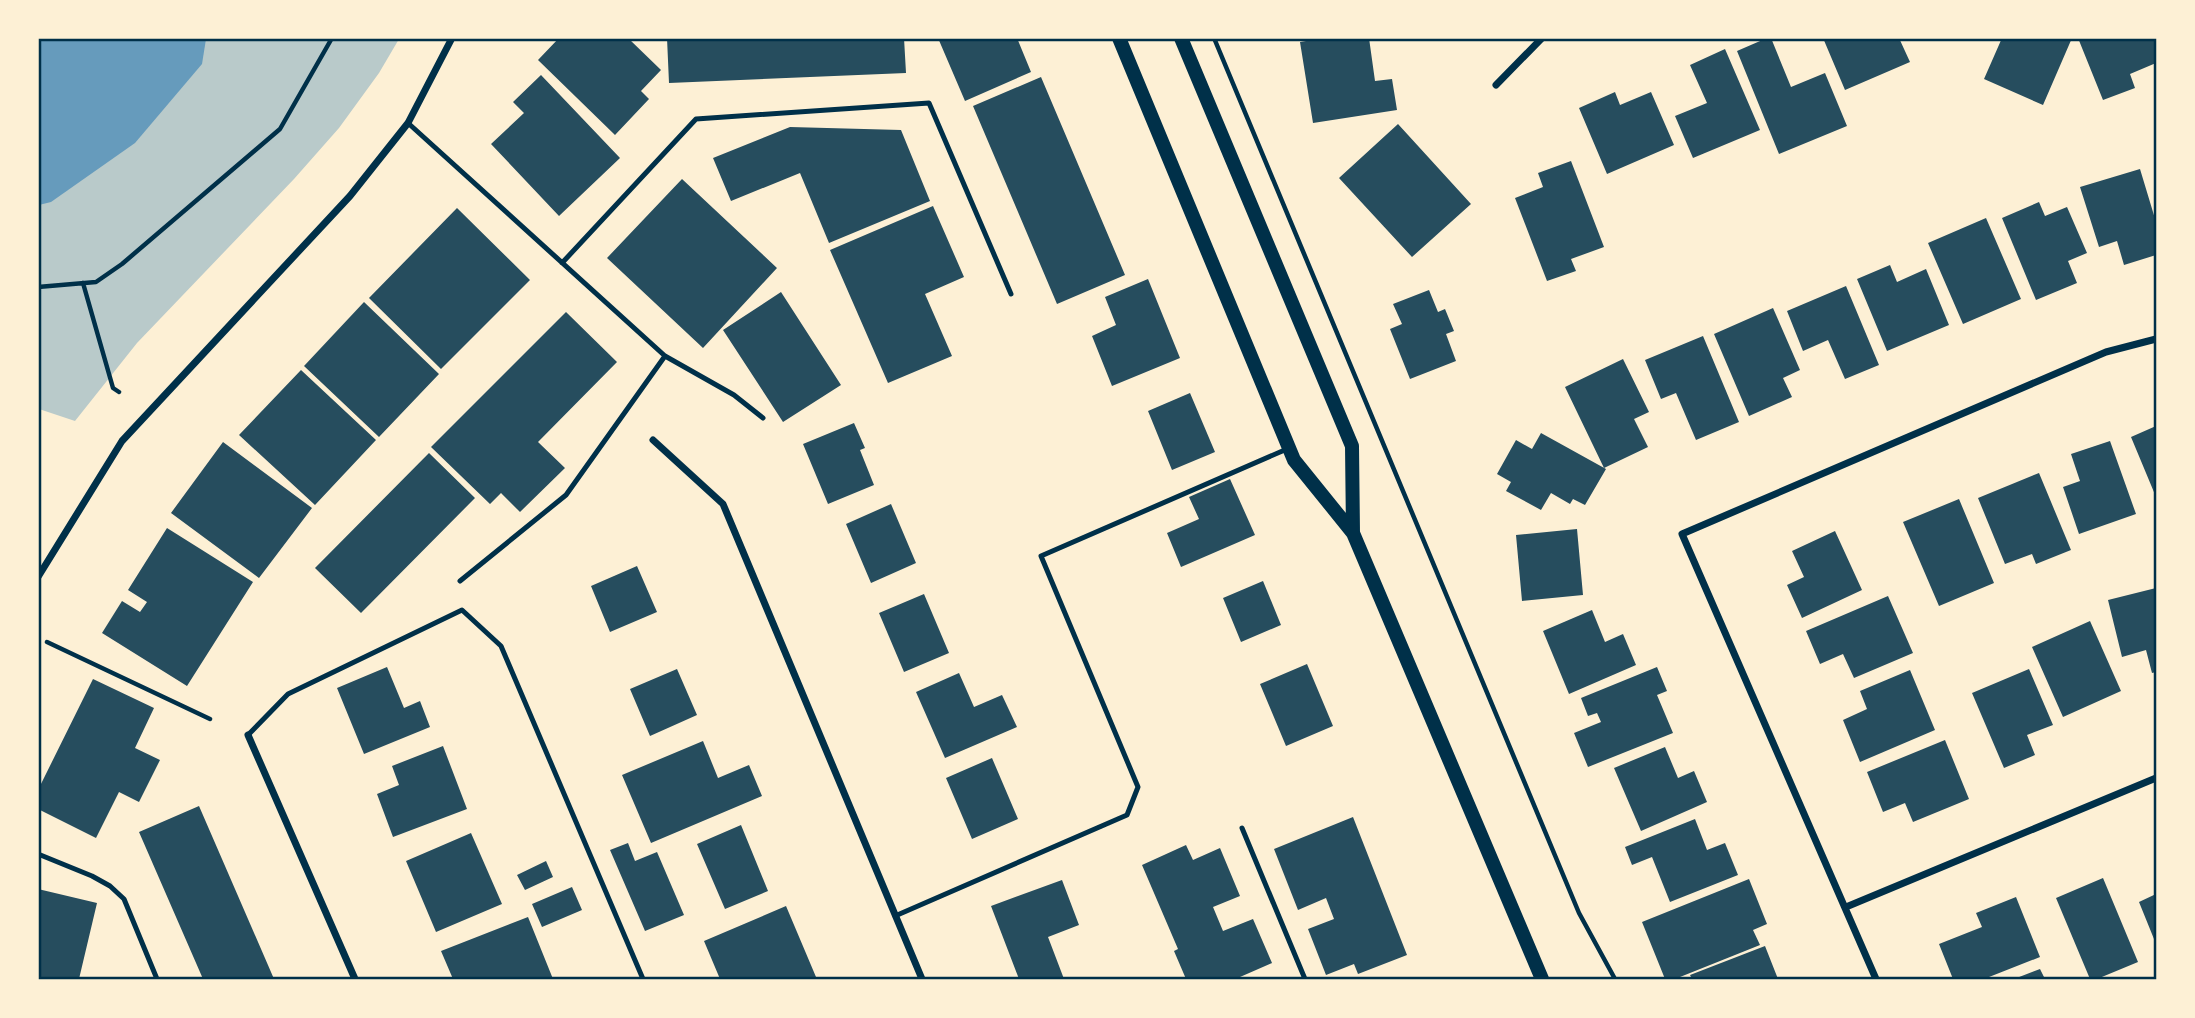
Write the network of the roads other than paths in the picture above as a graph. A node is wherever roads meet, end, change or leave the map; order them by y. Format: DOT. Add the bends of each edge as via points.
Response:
graph roads {
  1 [pos="452,38"];
  2 [pos="1119,38"];
  3 [pos="1181,38"];
  4 [pos="1542,38"];
  5 [pos="1496,85"];
  6 [pos="408,123"];
  7 [pos="562,262"];
  8 [pos="1011,294"];
  9 [pos="2157,339"];
  10 [pos="666,356"];
  11 [pos="763,418"];
  12 [pos="653,440"];
  13 [pos="1289,448"];
  14 [pos="1353,533"];
  15 [pos="38,578"];
  16 [pos="460,581"];
  17 [pos="248,735"];
  18 [pos="2157,779"];
  19 [pos="1242,828"];
  20 [pos="38,854"];
  21 [pos="1846,907"];
  22 [pos="895,915"];
  23 [pos="158,979"];
  24 [pos="355,979"];
  25 [pos="643,979"];
  26 [pos="922,979"];
  27 [pos="1305,979"];
  28 [pos="1542,979"];
  29 [pos="1876,979"];
  1 -- 6 [label="street"];
  2 -- 13 [label="main road"];
  3 -- 14 [label="main road" via="1352,446"];
  4 -- 5 [label="street"];
  6 -- 7 [label="lane"];
  6 -- 15 [label="street" via="350,196 122,441"];
  7 -- 8 [label="lane" via="695,119 929,103"];
  7 -- 10 [label="lane"];
  9 -- 21 [label="street" via="2106,352 1682,534"];
  10 -- 11 [label="lane" via="734,395"];
  10 -- 16 [label="lane" via="566,495"];
  12 -- 22 [label="street" via="723,504"];
  13 -- 14 [label="main road" via="1293,460"];
  13 -- 22 [label="lane" via="1041,556 1138,787 1127,815"];
  14 -- 28 [label="main road"];
  17 -- 24 [label="street"];
  17 -- 25 [label="lane" via="288,694 462,610 501,646"];
  18 -- 21 [label="street"];
  19 -- 27 [label="lane"];
  20 -- 23 [label="lane" via="92,876 124,899"];
  21 -- 29 [label="street"];
  22 -- 26 [label="street"];
}
